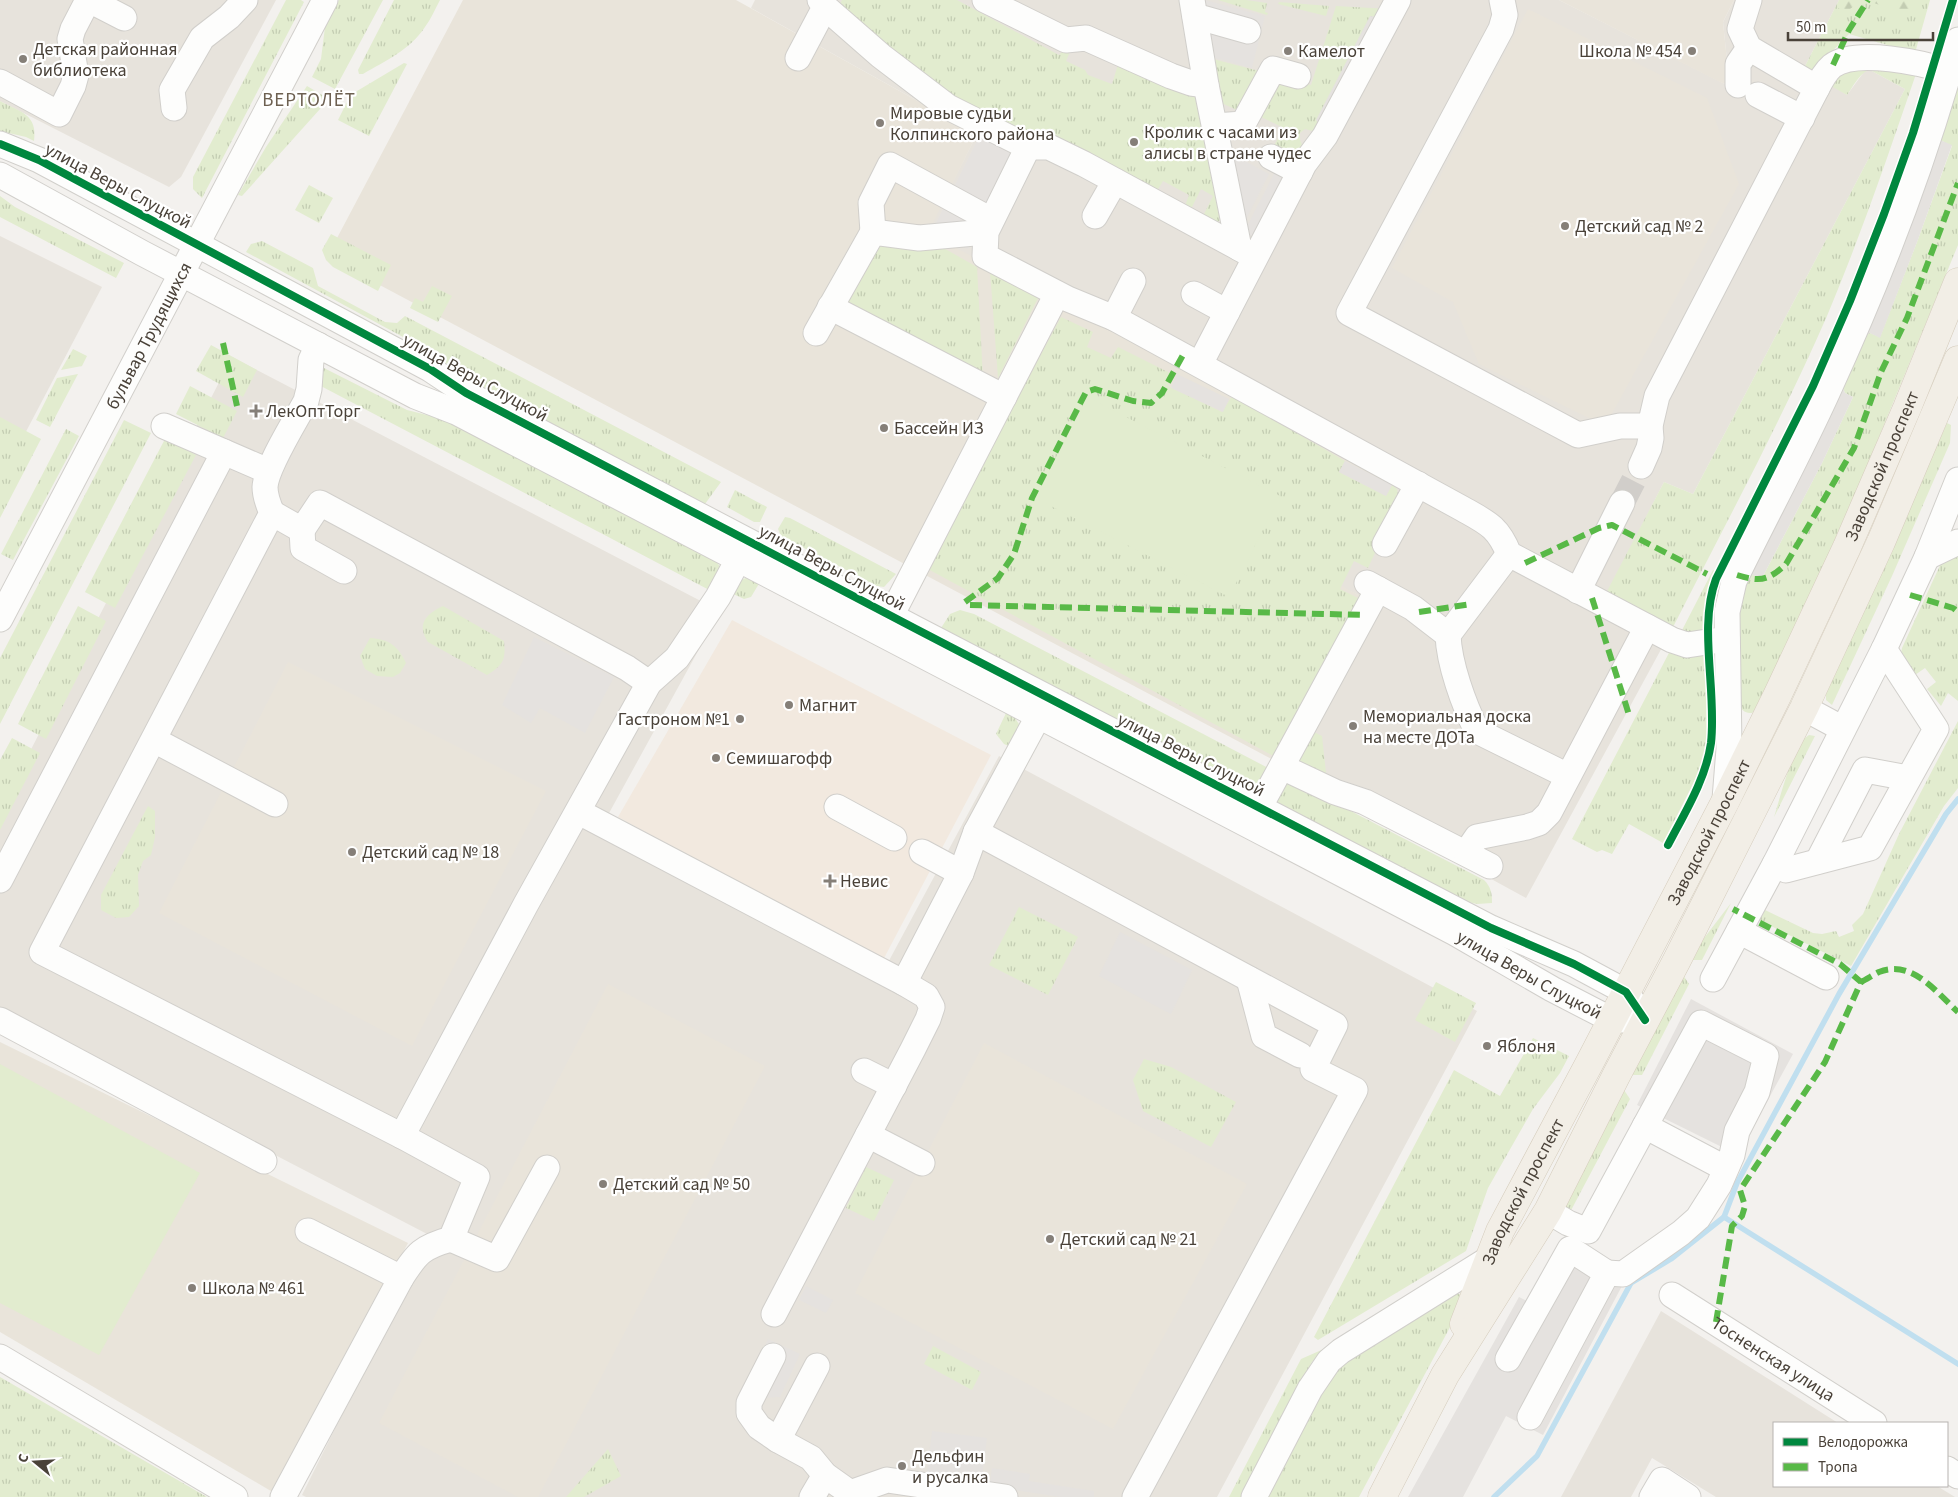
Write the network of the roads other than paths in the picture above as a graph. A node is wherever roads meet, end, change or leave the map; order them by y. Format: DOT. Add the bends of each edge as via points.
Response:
graph roads {
  1 [pos="88,0"];
  2 [pos="245,0"];
  3 [pos="325,0"];
  4 [pos="985,0"];
  5 [pos="1398,0"];
  6 [pos="1502,0"];
  7 [pos="1749,0"];
  8 [pos="822,4"];
  9 [pos="1194,8"];
  10 [pos="124,18"];
  11 [pos="1248,31"];
  12 [pos="1958,40"];
  13 [pos="1749,48"];
  14 [pos="798,58"];
  15 [pos="1950,72"];
  16 [pos="1298,76"];
  17 [pos="0,82"];
  18 [pos="1206,84"];
  19 [pos="1817,88"];
  20 [pos="174,108"];
  21 [pos="1802,118"];
  22 [pos="1215,126"];
  23 [pos="0,144"];
  24 [pos="1028,147"];
  25 [pos="1271,157"];
  26 [pos="1300,172"];
  27 [pos="0,175"];
  28 [pos="1115,181"];
  29 [pos="1095,216"];
  30 [pos="988,226"];
  31 [pos="873,232"];
  32 [pos="196,245"];
  33 [pos="1247,253"];
  34 [pos="181,274"];
  35 [pos="1133,281"];
  36 [pos="1958,282"];
  37 [pos="1057,294"];
  38 [pos="1194,294"];
  39 [pos="830,307"];
  40 [pos="1227,312"];
  41 [pos="1114,318"];
  42 [pos="816,333"];
  43 [pos="318,345"];
  44 [pos="1200,364"];
  45 [pos="1958,365"];
  46 [pos="1004,397"];
  47 [pos="164,426"];
  48 [pos="1650,426"];
  49 [pos="224,452"];
  50 [pos="1641,466"];
  51 [pos="268,471"];
  52 [pos="1958,480"];
  53 [pos="1418,484"];
  54 [pos="1622,504"];
  55 [pos="272,513"];
  56 [pos="302,530"];
  57 [pos="1958,542"];
  58 [pos="1385,544"];
  59 [pos="744,550"];
  60 [pos="1508,554"];
  61 [pos="1927,557"];
  62 [pos="344,571"];
  63 [pos="8,586"];
  64 [pos="1578,591"];
  65 [pos="891,616"];
  66 [pos="0,619"];
  67 [pos="1647,627"];
  68 [pos="1448,635"];
  69 [pos="1727,639"];
  70 [pos="1884,649"];
  71 [pos="649,683"];
  72 [pos="1044,707"];
  73 [pos="1804,708"];
  74 [pos="1843,729"];
  75 [pos="154,740"];
  76 [pos="1282,767"];
  77 [pos="1568,776"];
  78 [pos="1908,778"];
  79 [pos="1725,802"];
  80 [pos="275,804"];
  81 [pos="837,807"];
  82 [pos="579,812"];
  83 [pos="1254,817"];
  84 [pos="976,832"];
  85 [pos="894,838"];
  86 [pos="922,852"];
  87 [pos="1466,853"];
  88 [pos="1818,861"];
  89 [pos="1775,864"];
  90 [pos="1490,866"];
  91 [pos="960,873"];
  92 [pos="0,880"];
  93 [pos="1739,931"];
  94 [pos="1826,977"];
  95 [pos="1249,979"];
  96 [pos="1713,979"];
  97 [pos="904,983"];
  98 [pos="1626,992"];
  99 [pos="0,1020"];
  100 [pos="1612,1020"];
  101 [pos="1645,1020"];
  102 [pos="1300,1055"];
  103 [pos="864,1071"];
  104 [pos="894,1086"];
  105 [pos="1645,1126"];
  106 [pos="868,1135"];
  107 [pos="402,1136"];
  108 [pos="264,1160"];
  109 [pos="922,1163"];
  110 [pos="1717,1164"];
  111 [pos="547,1168"];
  112 [pos="1548,1211"];
  113 [pos="308,1231"];
  114 [pos="451,1239"];
  115 [pos="1488,1260"];
  116 [pos="1608,1274"];
  117 [pos="401,1278"];
  118 [pos="1672,1295"];
  119 [pos="774,1314"];
  120 [pos="773,1356"];
  121 [pos="0,1357"];
  122 [pos="1508,1359"];
  123 [pos="816,1366"];
  124 [pos="1446,1375"];
  125 [pos="1530,1416"];
  126 [pos="1872,1422"];
  127 [pos="778,1440"];
  128 [pos="825,1475"];
  129 [pos="853,1495"];
  130 [pos="974,1495"];
  131 [pos="236,1497"];
  132 [pos="284,1497"];
  133 [pos="812,1497"];
  134 [pos="1005,1497"];
  135 [pos="1135,1497"];
  136 [pos="1254,1497"];
  137 [pos="1382,1497"];
  138 [pos="1652,1497"];
  139 [pos="1688,1497"];
  1 -- 10 [label="street"];
  1 -- 17 [label="street" via="70,39 76,75 59,114"];
  2 -- 20 [label="street" via="202,38 172,90"];
  3 -- 32 [label="street, бульвар Трудящихся"];
  4 -- 18 [label="street" via="1066,40 1086,38 1171,76"];
  5 -- 26 [label="street" via="1325,136"];
  6 -- 48 [label="street" via="1505,15 1502,29 1349,313 1578,435 1620,426"];
  7 -- 13 [label="street" via="1740,29"];
  8 -- 14 [label="street"];
  8 -- 24 [label="street" via="881,56 948,107"];
  9 -- 11 [label="street"];
  9 -- 18 [label="street"];
  12 -- 15 [label="street"];
  13 -- 19 [label="street"];
  13 -- 21 [label="street" via="1738,64 1748,90"];
  15 -- 19 [label="street" via="1924,64 1860,59 1834,65"];
  15 -- 69 [label="street" via="1866,303 1828,391 1734,581 1727,612"];
  16 -- 22 [label="street" via="1273,69 1243,124"];
  18 -- 22 [label="street"];
  19 -- 21 [label="street"];
  21 -- 48 [label="street" via="1657,396"];
  22 -- 33 [label="street"];
  23 -- 32 [label="street, улица Веры Слуцкой" via="38,160"];
  24 -- 28 [label="street" via="1049,147"];
  24 -- 30 [label="street"];
  25 -- 26 [label="street"];
  26 -- 33 [label="street"];
  27 -- 34 [label="street, улица Веры Слуцкой"];
  28 -- 29 [label="street"];
  28 -- 33 [label="street"];
  30 -- 31 [label="street" via="919,238"];
  30 -- 31 [label="street" via="890,165 871,203"];
  30 -- 37 [label="street" via="985,256"];
  31 -- 39 [label="street"];
  32 -- 34 [label="street, бульвар Трудящихся"];
  32 -- 59 [label="street, улица Веры Слуцкой" via="430,369 466,393"];
  33 -- 40 [label="street"];
  34 -- 43 [label="street, улица Веры Слуцкой"];
  34 -- 63 [label="street, бульвар Трудящихся"];
  35 -- 41 [label="street"];
  36 -- 79 [label="main road, Заводской проспект" via="1847,547"];
  37 -- 41 [label="street"];
  37 -- 46 [label="street"];
  38 -- 40 [label="street"];
  39 -- 42 [label="street"];
  39 -- 46 [label="street"];
  40 -- 44 [label="street"];
  41 -- 44 [label="street"];
  43 -- 51 [label="street" via="311,360 306,401"];
  43 -- 59 [label="street, улица Веры Слуцкой" via="415,396 456,412"];
  44 -- 53 [label="street"];
  45 -- 73 [label="main road, Заводской проспект"];
  46 -- 65 [label="street"];
  47 -- 49 [label="street"];
  48 -- 50 [label="street" via="1649,448"];
  49 -- 51 [label="street"];
  49 -- 92 [label="street"];
  51 -- 55 [label="street" via="266,500"];
  52 -- 61 [label="street"];
  53 -- 58 [label="street"];
  53 -- 60 [label="street" via="1492,527"];
  54 -- 64 [label="street"];
  55 -- 56 [label="street"];
  55 -- 75 [label="street"];
  56 -- 62 [label="street" via="303,548"];
  56 -- 71 [label="street" via="320,502 627,668"];
  57 -- 61 [label="street"];
  59 -- 65 [label="street, улица Веры Слуцкой"];
  59 -- 71 [label="street" via="677,658"];
  59 -- 72 [label="street, улица Веры Слуцкой"];
  60 -- 64 [label="street"];
  60 -- 68 [label="street"];
  61 -- 70 [label="street"];
  63 -- 66 [label="street, бульвар Трудящихся"];
  64 -- 67 [label="street"];
  65 -- 72 [label="street, улица Веры Слуцкой"];
  67 -- 69 [label="street" via="1687,645"];
  67 -- 77 [label="street"];
  68 -- 76 [label="street" via="1419,612 1373,586"];
  68 -- 77 [label="street" via="1449,652 1470,719 1477,731"];
  69 -- 79 [label="street" via="1729,750"];
  70 -- 74 [label="street"];
  70 -- 78 [label="street" via="1936,729"];
  71 -- 82 [label="street"];
  72 -- 83 [label="street, улица Веры Слуцкой"];
  72 -- 84 [label="street"];
  73 -- 74 [label="street"];
  73 -- 101 [label="main road, Заводской проспект"];
  74 -- 89 [label="street"];
  75 -- 80 [label="street"];
  75 -- 107 [label="street" via="42,952"];
  76 -- 83 [label="street"];
  76 -- 87 [label="street" via="1334,792 1365,802"];
  77 -- 87 [label="street" via="1549,813 1539,823 1477,838"];
  78 -- 88 [label="street" via="1870,848"];
  78 -- 88 [label="street" via="1865,770"];
  79 -- 98 [label="main road, Заводской проспект"];
  81 -- 85 [label="street"];
  82 -- 97 [label="street"];
  82 -- 107 [label="street"];
  83 -- 98 [label="street, улица Веры Слуцкой" via="1574,964"];
  83 -- 100 [label="street, улица Веры Слуцкой" via="1552,989"];
  84 -- 91 [label="street"];
  84 -- 95 [label="street"];
  86 -- 91 [label="street"];
  87 -- 90 [label="street"];
  88 -- 89 [label="street" via="1786,870"];
  89 -- 93 [label="street"];
  91 -- 97 [label="street"];
  93 -- 94 [label="street"];
  93 -- 96 [label="street"];
  95 -- 102 [label="street" via="1264,1036"];
  95 -- 135 [label="street" via="1335,1025 1313,1069 1355,1090"];
  97 -- 104 [label="street" via="926,996 932,1007"];
  98 -- 100 [label="main road, Заводской проспект"];
  98 -- 101 [label="street, улица Веры Слуцкой"];
  99 -- 108 [label="street"];
  100 -- 101 [label="street, улица Веры Слуцкой"];
  100 -- 115 [label="main road, Заводской проспект" via="1500,1231"];
  101 -- 112 [label="main road, Заводской проспект"];
  103 -- 104 [label="street"];
  104 -- 106 [label="street"];
  105 -- 110 [label="street"];
  105 -- 112 [label="street" via="1588,1231"];
  105 -- 116 [label="street" via="1702,1023 1766,1056 1757,1092 1736,1131 1732,1155 1719,1185 1698,1218 1681,1234 1623,1274"];
  106 -- 109 [label="street"];
  106 -- 119 [label="street"];
  107 -- 114 [label="street" via="477,1176"];
  111 -- 114 [label="street" via="497,1259"];
  112 -- 124 [label="main road, Заводской проспект"];
  113 -- 117 [label="street"];
  114 -- 117 [label="street" via="430,1245 413,1258"];
  115 -- 124 [label="main road, Заводской проспект"];
  115 -- 136 [label="street" via="1329,1361 1310,1389"];
  116 -- 122 [label="street" via="1570,1249"];
  116 -- 125 [label="street"];
  117 -- 132 [label="street"];
  118 -- 126 [label="street, Тосненская улица"];
  120 -- 127 [label="street" via="749,1402 748,1413 759,1427"];
  121 -- 131 [label="street"];
  123 -- 127 [label="street"];
  124 -- 137 [label="main road, Заводской проспект"];
  127 -- 128 [label="street" via="811,1458"];
  128 -- 129 [label="street"];
  128 -- 133 [label="street"];
  129 -- 130 [label="street" via="887,1480"];
  130 -- 134 [label="street"];
  138 -- 139 [label="street" via="1662,1480"];
}
